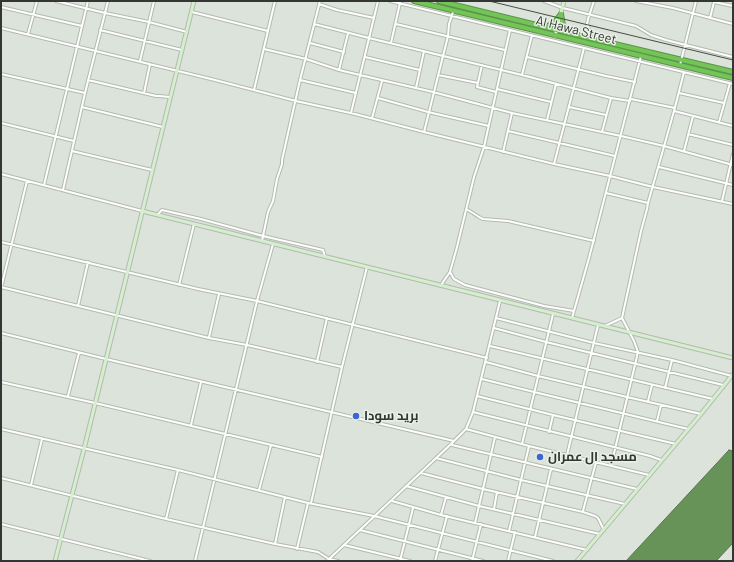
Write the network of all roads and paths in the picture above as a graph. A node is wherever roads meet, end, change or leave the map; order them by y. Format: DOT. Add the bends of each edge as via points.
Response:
graph roads {
  1 [pos="36,1"];
  2 [pos="56,1"];
  3 [pos="88,1"];
  4 [pos="108,1"];
  5 [pos="154,1"];
  6 [pos="194,1"];
  7 [pos="275,1"];
  8 [pos="378,1"];
  9 [pos="390,1"];
  10 [pos="414,1"];
  11 [pos="439,1"];
  12 [pos="544,1"];
  13 [pos="564,1"];
  14 [pos="594,1"];
  15 [pos="636,1"];
  16 [pos="696,1"];
  17 [pos="65,2"];
  18 [pos="650,2"];
  19 [pos="714,2"];
  20 [pos="319,3"];
  21 [pos="400,4"];
  22 [pos="733,6"];
  23 [pos="1,7"];
  24 [pos="86,8"];
  25 [pos="563,8"];
  26 [pos="453,10"];
  27 [pos="192,12"];
  28 [pos="105,13"];
  29 [pos="33,14"];
  30 [pos="561,14"];
  31 [pos="693,14"];
  32 [pos="590,15"];
  33 [pos="452,16"];
  34 [pos="374,18"];
  35 [pos="710,18"];
  36 [pos="149,22"];
  37 [pos="314,24"];
  38 [pos="396,24"];
  39 [pos="733,24"];
  40 [pos="82,26"];
  41 [pos="546,27"];
  42 [pos="1,28"];
  43 [pos="100,30"];
  44 [pos="510,30"];
  45 [pos="557,30"];
  46 [pos="268,31"];
  47 [pos="187,32"];
  48 [pos="348,33"];
  49 [pos="571,33"];
  50 [pos="28,34"];
  51 [pos="532,35"];
  52 [pos="448,36"];
  53 [pos="555,36"];
  54 [pos="369,38"];
  55 [pos="145,41"];
  56 [pos="602,41"];
  57 [pos="309,43"];
  58 [pos="391,44"];
  59 [pos="685,45"];
  60 [pos="77,46"];
  61 [pos="584,48"];
  62 [pos="264,49"];
  63 [pos="182,50"];
  64 [pos="506,50"];
  65 [pos="95,51"];
  66 [pos="424,51"];
  67 [pos="344,52"];
  68 [pos="443,56"];
  69 [pos="641,56"];
  70 [pos="365,57"];
  71 [pos="527,57"];
  72 [pos="733,57"];
  73 [pos="306,59"];
  74 [pos="681,60"];
  75 [pos="140,61"];
  76 [pos="640,62"];
  77 [pos="150,64"];
  78 [pos="482,65"];
  79 [pos="680,65"];
  80 [pos="339,70"];
  81 [pos="420,70"];
  82 [pos="501,70"];
  83 [pos="578,70"];
  84 [pos="177,71"];
  85 [pos="684,72"];
  86 [pos="733,72"];
  87 [pos="1,74"];
  88 [pos="360,75"];
  89 [pos="438,75"];
  90 [pos="522,75"];
  91 [pos="733,78"];
  92 [pos="88,80"];
  93 [pos="300,80"];
  94 [pos="382,81"];
  95 [pos="635,82"];
  96 [pos="478,83"];
  97 [pos="730,83"];
  98 [pos="556,84"];
  99 [pos="733,84"];
  100 [pos="416,88"];
  101 [pos="574,88"];
  102 [pos="67,89"];
  103 [pos="497,89"];
  104 [pos="254,90"];
  105 [pos="433,92"];
  106 [pos="496,92"];
  107 [pos="144,93"];
  108 [pos="356,93"];
  109 [pos="679,93"];
  110 [pos="85,94"];
  111 [pos="171,98"];
  112 [pos="378,98"];
  113 [pos="611,98"];
  114 [pos="630,100"];
  115 [pos="296,101"];
  116 [pos="551,102"];
  117 [pos="724,103"];
  118 [pos="569,106"];
  119 [pos="82,107"];
  120 [pos="493,108"];
  121 [pos="674,110"];
  122 [pos="428,112"];
  123 [pos="512,112"];
  124 [pos="351,113"];
  125 [pos="606,115"];
  126 [pos="693,116"];
  127 [pos="372,118"];
  128 [pos="547,120"];
  129 [pos="719,122"];
  130 [pos="1,123"];
  131 [pos="565,124"];
  132 [pos="489,126"];
  133 [pos="733,126"];
  134 [pos="163,127"];
  135 [pos="508,131"];
  136 [pos="424,132"];
  137 [pos="602,132"];
  138 [pos="688,134"];
  139 [pos="56,136"];
  140 [pos="621,136"];
  141 [pos="74,141"];
  142 [pos="560,143"];
  143 [pos="664,146"];
  144 [pos="733,146"];
  145 [pos="484,147"];
  146 [pos="72,151"];
  147 [pos="684,151"];
  148 [pos="503,152"];
  149 [pos="733,154"];
  150 [pos="615,156"];
  151 [pos="554,164"];
  152 [pos="732,164"];
  153 [pos="659,167"];
  154 [pos="153,170"];
  155 [pos="1,174"];
  156 [pos="610,176"];
  157 [pos="27,181"];
  158 [pos="726,183"];
  159 [pos="44,185"];
  160 [pos="733,185"];
  161 [pos="653,187"];
  162 [pos="63,190"];
  163 [pos="606,192"];
  164 [pos="722,201"];
  165 [pos="648,203"];
  166 [pos="733,204"];
  167 [pos="466,209"];
  168 [pos="142,211"];
  169 [pos="157,215"];
  170 [pos="194,224"];
  171 [pos="263,236"];
  172 [pos="262,241"];
  173 [pos="594,241"];
  174 [pos="1,242"];
  175 [pos="12,244"];
  176 [pos="273,244"];
  177 [pos="325,257"];
  178 [pos="88,262"];
  179 [pos="366,267"];
  180 [pos="128,272"];
  181 [pos="450,272"];
  182 [pos="179,285"];
  183 [pos="441,286"];
  184 [pos="1,288"];
  185 [pos="219,294"];
  186 [pos="257,301"];
  187 [pos="500,301"];
  188 [pos="78,306"];
  189 [pos="574,311"];
  190 [pos="553,314"];
  191 [pos="117,315"];
  192 [pos="327,318"];
  193 [pos="496,318"];
  194 [pos="572,318"];
  195 [pos="622,318"];
  196 [pos="353,324"];
  197 [pos="598,325"];
  198 [pos="604,326"];
  199 [pos="494,328"];
  200 [pos="549,331"];
  201 [pos="630,332"];
  202 [pos="1,333"];
  203 [pos="209,338"];
  204 [pos="546,342"];
  205 [pos="594,343"];
  206 [pos="247,345"];
  207 [pos="490,346"];
  208 [pos="638,352"];
  209 [pos="79,353"];
  210 [pos="591,353"];
  211 [pos="487,358"];
  212 [pos="733,358"];
  213 [pos="542,359"];
  214 [pos="106,360"];
  215 [pos="672,360"];
  216 [pos="317,362"];
  217 [pos="486,362"];
  218 [pos="636,364"];
  219 [pos="342,367"];
  220 [pos="588,369"];
  221 [pos="669,371"];
  222 [pos="732,375"];
  223 [pos="538,376"];
  224 [pos="482,379"];
  225 [pos="631,380"];
  226 [pos="1,382"];
  227 [pos="201,382"];
  228 [pos="652,385"];
  229 [pos="724,385"];
  230 [pos="583,387"];
  231 [pos="665,388"];
  232 [pos="236,390"];
  233 [pos="534,392"];
  234 [pos="477,396"];
  235 [pos="68,397"];
  236 [pos="627,397"];
  237 [pos="713,399"];
  238 [pos="648,402"];
  239 [pos="96,403"];
  240 [pos="579,403"];
  241 [pos="661,405"];
  242 [pos="531,410"];
  243 [pos="473,412"];
  244 [pos="332,413"];
  245 [pos="623,413"];
  246 [pos="701,414"];
  247 [pos="554,416"];
  248 [pos="575,420"];
  249 [pos="657,421"];
  250 [pos="190,426"];
  251 [pos="527,426"];
  252 [pos="1,429"];
  253 [pos="466,429"];
  254 [pos="688,429"];
  255 [pos="619,431"];
  256 [pos="549,432"];
  257 [pos="225,434"];
  258 [pos="495,437"];
  259 [pos="571,437"];
  260 [pos="42,439"];
  261 [pos="454,441"];
  262 [pos="451,444"];
  263 [pos="522,444"];
  264 [pos="676,444"];
  265 [pos="271,445"];
  266 [pos="530,446"];
  267 [pos="615,447"];
  268 [pos="84,449"];
  269 [pos="491,455"];
  270 [pos="567,455"];
  271 [pos="322,457"];
  272 [pos="436,458"];
  273 [pos="662,460"];
  274 [pos="596,462"];
  275 [pos="526,463"];
  276 [pos="611,466"];
  277 [pos="551,469"];
  278 [pos="178,470"];
  279 [pos="487,471"];
  280 [pos="421,473"];
  281 [pos="649,475"];
  282 [pos="1,478"];
  283 [pos="214,479"];
  284 [pos="592,479"];
  285 [pos="521,480"];
  286 [pos="32,485"];
  287 [pos="406,486"];
  288 [pos="548,486"];
  289 [pos="483,489"];
  290 [pos="637,489"];
  291 [pos="259,490"];
  292 [pos="497,492"];
  293 [pos="72,495"];
  294 [pos="587,496"];
  295 [pos="285,497"];
  296 [pos="446,497"];
  297 [pos="517,497"];
  298 [pos="391,501"];
  299 [pos="310,503"];
  300 [pos="544,503"];
  301 [pos="625,504"];
  302 [pos="479,506"];
  303 [pos="413,508"];
  304 [pos="494,509"];
  305 [pos="583,512"];
  306 [pos="513,513"];
  307 [pos="441,515"];
  308 [pos="374,516"];
  309 [pos="447,516"];
  310 [pos="166,519"];
  311 [pos="540,519"];
  312 [pos="474,523"];
  313 [pos="1,524"];
  314 [pos="481,524"];
  315 [pos="409,525"];
  316 [pos="204,527"];
  317 [pos="360,530"];
  318 [pos="604,530"];
  319 [pos="509,531"];
  320 [pos="515,532"];
  321 [pos="442,533"];
  322 [pos="600,534"];
  323 [pos="535,537"];
  324 [pos="61,539"];
  325 [pos="405,542"];
  326 [pos="476,542"];
  327 [pos="275,544"];
  328 [pos="344,545"];
  329 [pos="298,549"];
  330 [pos="439,549"];
  331 [pos="587,550"];
  332 [pos="510,551"];
  333 [pos="328,560"];
  334 [pos="401,560"];
  335 [pos="473,560"];
  336 [pos="55,561"];
  337 [pos="150,561"];
  338 [pos="195,561"];
  339 [pos="338,561"];
  340 [pos="410,561"];
  341 [pos="436,561"];
  342 [pos="483,561"];
  343 [pos="508,561"];
  344 [pos="553,561"];
  345 [pos="577,561"];
  1 -- 29 [label="street"];
  2 -- 17 [label="street"];
  3 -- 24 [label="street"];
  4 -- 28 [label="street"];
  5 -- 36 [label="street"];
  6 -- 27 [label="street"];
  7 -- 46 [label="street"];
  8 -- 34 [label="street"];
  9 -- 21 [label="street"];
  10 -- 26 [label="highway, Al Hawa Street"];
  11 -- 41 [label="highway, Al Hawa Street"];
  12 -- 25 [label="street"];
  13 -- 25 [label="street"];
  14 -- 32 [label="street"];
  15 -- 18 [label="street"];
  16 -- 31 [label="street"];
  17 -- 24 [label="street"];
  18 -- 31 [label="street"];
  19 -- 22 [label="street"];
  19 -- 35 [label="street"];
  20 -- 34 [label="street" via="337,10"];
  20 -- 37 [label="street"];
  21 -- 33 [label="street"];
  21 -- 38 [label="street"];
  23 -- 29 [label="street"];
  24 -- 28 [label="street"];
  24 -- 40 [label="street"];
  25 -- 30 [label="street"];
  25 -- 32 [label="street"];
  26 -- 33 [label="street"];
  26 -- 53 [label="highway, Al Hawa Street"];
  27 -- 46 [label="street"];
  27 -- 47 [label="street"];
  28 -- 36 [label="street"];
  28 -- 43 [label="street"];
  29 -- 40 [label="street"];
  29 -- 50 [label="street"];
  30 -- 41 [label="highway" via="554,23"];
  30 -- 45 [label="street"];
  30 -- 49 [label="highway" via="563,25"];
  31 -- 35 [label="street"];
  31 -- 59 [label="street"];
  32 -- 56 [label="street" via="588,27"];
  32 -- 59 [label="street" via="636,26 651,35"];
  33 -- 44 [label="street"];
  33 -- 52 [label="street"];
  34 -- 54 [label="street"];
  35 -- 39 [label="street"];
  36 -- 47 [label="street"];
  36 -- 55 [label="street"];
  37 -- 48 [label="street"];
  37 -- 57 [label="street"];
  38 -- 52 [label="street"];
  38 -- 58 [label="street"];
  40 -- 60 [label="street"];
  41 -- 45 [label="highway, Al Hawa Street"];
  42 -- 50 [label="street"];
  43 -- 55 [label="street"];
  43 -- 65 [label="street"];
  44 -- 51 [label="street"];
  44 -- 64 [label="street"];
  45 -- 49 [label="highway, Al Hawa Street"];
  45 -- 53 [label="street"];
  46 -- 62 [label="street"];
  47 -- 63 [label="street"];
  48 -- 54 [label="street"];
  48 -- 67 [label="street"];
  49 -- 56 [label="highway, Al Hawa Street"];
  50 -- 60 [label="street"];
  51 -- 61 [label="street"];
  51 -- 71 [label="street"];
  52 -- 64 [label="street"];
  52 -- 68 [label="street"];
  53 -- 69 [label="highway, Al Hawa Street"];
  54 -- 58 [label="street"];
  54 -- 70 [label="street"];
  55 -- 63 [label="street"];
  55 -- 75 [label="street"];
  56 -- 74 [label="highway, Al Hawa Street"];
  57 -- 67 [label="street"];
  57 -- 73 [label="street"];
  58 -- 66 [label="street"];
  59 -- 72 [label="street"];
  59 -- 74 [label="street"];
  60 -- 65 [label="street"];
  60 -- 102 [label="street"];
  61 -- 76 [label="street"];
  61 -- 83 [label="street"];
  62 -- 73 [label="street"];
  62 -- 104 [label="street"];
  63 -- 84 [label="street"];
  64 -- 82 [label="street"];
  65 -- 75 [label="street"];
  65 -- 92 [label="street"];
  66 -- 68 [label="street"];
  66 -- 81 [label="street"];
  67 -- 80 [label="street"];
  68 -- 78 [label="street"];
  68 -- 89 [label="street"];
  69 -- 76 [label="street"];
  69 -- 79 [label="highway, Al Hawa Street"];
  70 -- 81 [label="street"];
  70 -- 88 [label="street"];
  71 -- 83 [label="street"];
  71 -- 90 [label="street"];
  73 -- 80 [label="street"];
  73 -- 93 [label="street"];
  74 -- 79 [label="street"];
  74 -- 86 [label="highway, Al Hawa Street"];
  75 -- 77 [label="street"];
  76 -- 85 [label="street"];
  76 -- 95 [label="street"];
  77 -- 84 [label="street"];
  77 -- 107 [label="street"];
  78 -- 82 [label="street"];
  78 -- 96 [label="street"];
  79 -- 91 [label="highway, Al Hawa Street"];
  80 -- 88 [label="street"];
  81 -- 100 [label="street"];
  82 -- 90 [label="street"];
  82 -- 103 [label="street"];
  83 -- 95 [label="street"];
  83 -- 101 [label="street"];
  84 -- 104 [label="street"];
  84 -- 111 [label="street"];
  85 -- 97 [label="street"];
  85 -- 109 [label="street"];
  87 -- 102 [label="street"];
  88 -- 94 [label="street"];
  88 -- 108 [label="street"];
  89 -- 96 [label="street"];
  89 -- 105 [label="street"];
  90 -- 98 [label="street"];
  92 -- 107 [label="street"];
  92 -- 110 [label="street"];
  93 -- 108 [label="street"];
  93 -- 115 [label="street"];
  94 -- 100 [label="street"];
  94 -- 112 [label="street"];
  95 -- 114 [label="street"];
  96 -- 106 [label="street" via="477,87"];
  97 -- 99 [label="street"];
  97 -- 117 [label="street"];
  98 -- 101 [label="street"];
  98 -- 116 [label="street"];
  100 -- 105 [label="street"];
  101 -- 113 [label="street"];
  101 -- 118 [label="street"];
  102 -- 110 [label="street"];
  102 -- 139 [label="street"];
  103 -- 106 [label="street"];
  103 -- 116 [label="street"];
  104 -- 115 [label="street"];
  105 -- 120 [label="street"];
  105 -- 122 [label="street"];
  106 -- 120 [label="street"];
  107 -- 111 [label="street"];
  108 -- 124 [label="street"];
  109 -- 117 [label="street"];
  109 -- 121 [label="street"];
  110 -- 119 [label="street"];
  111 -- 134 [label="street"];
  112 -- 122 [label="street"];
  112 -- 127 [label="street"];
  113 -- 114 [label="street"];
  113 -- 125 [label="street"];
  114 -- 121 [label="street"];
  114 -- 140 [label="street"];
  115 -- 124 [label="street"];
  115 -- 171 [label="street"];
  116 -- 128 [label="street"];
  117 -- 129 [label="street"];
  118 -- 125 [label="street"];
  118 -- 131 [label="street"];
  119 -- 134 [label="street"];
  119 -- 141 [label="street"];
  120 -- 123 [label="street"];
  120 -- 132 [label="street"];
  121 -- 126 [label="street"];
  121 -- 143 [label="street"];
  122 -- 132 [label="street"];
  122 -- 136 [label="street"];
  123 -- 128 [label="street"];
  123 -- 135 [label="street"];
  124 -- 127 [label="street"];
  125 -- 137 [label="street"];
  126 -- 129 [label="street"];
  126 -- 138 [label="street"];
  127 -- 136 [label="street"];
  128 -- 131 [label="street"];
  129 -- 133 [label="street"];
  130 -- 139 [label="street"];
  131 -- 137 [label="street"];
  131 -- 142 [label="street"];
  132 -- 145 [label="street"];
  134 -- 154 [label="street"];
  135 -- 142 [label="street"];
  135 -- 148 [label="street"];
  136 -- 145 [label="street"];
  137 -- 140 [label="street"];
  138 -- 144 [label="street"];
  138 -- 147 [label="street"];
  139 -- 141 [label="street"];
  139 -- 159 [label="street"];
  140 -- 143 [label="street"];
  140 -- 150 [label="street"];
  141 -- 146 [label="street"];
  142 -- 150 [label="street"];
  142 -- 151 [label="street"];
  143 -- 147 [label="street"];
  143 -- 153 [label="street"];
  145 -- 148 [label="street"];
  145 -- 167 [label="street"];
  146 -- 154 [label="street"];
  146 -- 162 [label="street"];
  147 -- 152 [label="street"];
  148 -- 151 [label="street"];
  149 -- 152 [label="street"];
  150 -- 156 [label="street"];
  151 -- 156 [label="street"];
  152 -- 158 [label="street"];
  153 -- 158 [label="street"];
  153 -- 161 [label="street"];
  154 -- 168 [label="street"];
  155 -- 157 [label="street"];
  156 -- 161 [label="street"];
  156 -- 163 [label="street"];
  157 -- 159 [label="street"];
  157 -- 175 [label="street"];
  158 -- 160 [label="street"];
  158 -- 164 [label="street"];
  159 -- 162 [label="street"];
  161 -- 164 [label="street"];
  161 -- 165 [label="street"];
  162 -- 168 [label="street"];
  163 -- 165 [label="street"];
  163 -- 173 [label="street"];
  164 -- 166 [label="street"];
  165 -- 195 [label="street"];
  167 -- 173 [label="street" via="483,219 508,221"];
  167 -- 181 [label="street"];
  168 -- 169 [label="street"];
  168 -- 180 [label="street"];
  169 -- 170 [label="street"];
  169 -- 171 [label="street" via="160,211 167,211"];
  170 -- 172 [label="street"];
  170 -- 182 [label="street"];
  171 -- 172 [label="street"];
  171 -- 177 [label="street" via="323,250"];
  172 -- 176 [label="street"];
  173 -- 189 [label="street"];
  174 -- 175 [label="street"];
  175 -- 178 [label="street"];
  175 -- 184 [label="street"];
  176 -- 177 [label="street"];
  176 -- 186 [label="street"];
  177 -- 179 [label="street"];
  178 -- 180 [label="street"];
  178 -- 188 [label="street"];
  179 -- 183 [label="street"];
  179 -- 196 [label="street"];
  180 -- 182 [label="street"];
  180 -- 191 [label="street"];
  181 -- 183 [label="street"];
  181 -- 189 [label="street" via="454,279 465,286"];
  182 -- 185 [label="street"];
  183 -- 187 [label="street"];
  184 -- 188 [label="street"];
  185 -- 186 [label="street"];
  185 -- 203 [label="street"];
  186 -- 192 [label="street"];
  186 -- 206 [label="street"];
  187 -- 190 [label="street"];
  187 -- 193 [label="street"];
  188 -- 191 [label="street"];
  189 -- 194 [label="street"];
  190 -- 194 [label="street"];
  190 -- 200 [label="street"];
  191 -- 203 [label="street"];
  191 -- 214 [label="street"];
  192 -- 196 [label="street"];
  192 -- 216 [label="street"];
  193 -- 199 [label="street"];
  193 -- 200 [label="street"];
  194 -- 197 [label="street"];
  195 -- 198 [label="street"];
  195 -- 201 [label="street"];
  196 -- 211 [label="street"];
  196 -- 219 [label="street"];
  197 -- 198 [label="street"];
  197 -- 205 [label="street"];
  198 -- 201 [label="street"];
  199 -- 204 [label="street"];
  199 -- 207 [label="street"];
  200 -- 204 [label="street"];
  200 -- 205 [label="street"];
  201 -- 208 [label="street"];
  201 -- 212 [label="street"];
  202 -- 209 [label="street"];
  203 -- 206 [label="street"];
  204 -- 210 [label="street"];
  204 -- 213 [label="street"];
  205 -- 208 [label="street"];
  205 -- 210 [label="street"];
  206 -- 216 [label="street"];
  206 -- 232 [label="street"];
  207 -- 211 [label="street"];
  207 -- 213 [label="street"];
  208 -- 215 [label="street"];
  208 -- 218 [label="street"];
  209 -- 214 [label="street"];
  209 -- 235 [label="street"];
  210 -- 218 [label="street"];
  210 -- 220 [label="street"];
  211 -- 217 [label="street"];
  213 -- 220 [label="street"];
  213 -- 223 [label="street"];
  214 -- 227 [label="street"];
  214 -- 239 [label="street"];
  215 -- 221 [label="street"];
  215 -- 222 [label="street"];
  216 -- 219 [label="street"];
  217 -- 223 [label="street"];
  217 -- 224 [label="street"];
  218 -- 221 [label="street"];
  218 -- 225 [label="street"];
  219 -- 244 [label="street"];
  220 -- 225 [label="street"];
  220 -- 230 [label="street"];
  221 -- 229 [label="street"];
  221 -- 231 [label="street"];
  222 -- 229 [label="street"];
  223 -- 230 [label="street"];
  223 -- 233 [label="street"];
  224 -- 233 [label="street"];
  224 -- 234 [label="street"];
  225 -- 228 [label="street"];
  225 -- 236 [label="street"];
  226 -- 235 [label="street"];
  227 -- 232 [label="street"];
  227 -- 250 [label="street"];
  228 -- 231 [label="street"];
  228 -- 238 [label="street"];
  229 -- 237 [label="street"];
  230 -- 236 [label="street"];
  230 -- 240 [label="street"];
  231 -- 237 [label="street"];
  232 -- 244 [label="street"];
  232 -- 257 [label="street"];
  233 -- 240 [label="street"];
  233 -- 242 [label="street"];
  234 -- 242 [label="street"];
  234 -- 243 [label="street"];
  235 -- 239 [label="street"];
  236 -- 238 [label="street"];
  236 -- 245 [label="street"];
  237 -- 246 [label="street"];
  238 -- 241 [label="street"];
  239 -- 250 [label="street"];
  239 -- 268 [label="street"];
  240 -- 245 [label="street"];
  240 -- 248 [label="street"];
  241 -- 246 [label="street"];
  241 -- 249 [label="street"];
  242 -- 247 [label="street"];
  242 -- 251 [label="street"];
  243 -- 251 [label="street"];
  243 -- 253 [label="street"];
  244 -- 261 [label="street"];
  244 -- 271 [label="street"];
  245 -- 249 [label="street"];
  245 -- 255 [label="street"];
  246 -- 254 [label="street"];
  247 -- 248 [label="street"];
  247 -- 256 [label="street"];
  248 -- 255 [label="street"];
  248 -- 259 [label="street"];
  249 -- 254 [label="street"];
  250 -- 257 [label="street"];
  251 -- 256 [label="street"];
  251 -- 263 [label="street"];
  252 -- 260 [label="street"];
  253 -- 258 [label="street"];
  253 -- 261 [label="street"];
  254 -- 264 [label="street"];
  255 -- 264 [label="street"];
  255 -- 267 [label="street"];
  256 -- 259 [label="street"];
  257 -- 265 [label="street"];
  257 -- 283 [label="street"];
  258 -- 263 [label="street"];
  258 -- 269 [label="street"];
  259 -- 267 [label="street"];
  259 -- 270 [label="street"];
  260 -- 268 [label="street"];
  260 -- 286 [label="street"];
  261 -- 262 [label="street"];
  262 -- 269 [label="street"];
  262 -- 272 [label="street"];
  263 -- 266 [label="street"];
  264 -- 273 [label="street"];
  265 -- 271 [label="street"];
  265 -- 291 [label="street"];
  266 -- 270 [label="street"];
  266 -- 275 [label="street"];
  267 -- 273 [label="street"];
  267 -- 276 [label="street"];
  268 -- 278 [label="street"];
  268 -- 293 [label="street"];
  269 -- 275 [label="street"];
  269 -- 279 [label="street"];
  270 -- 274 [label="street"];
  271 -- 299 [label="street"];
  272 -- 279 [label="street"];
  272 -- 280 [label="street"];
  273 -- 281 [label="street"];
  274 -- 276 [label="street"];
  274 -- 284 [label="street"];
  275 -- 277 [label="street"];
  275 -- 285 [label="street"];
  276 -- 281 [label="street"];
  277 -- 284 [label="street"];
  277 -- 288 [label="street"];
  278 -- 283 [label="street"];
  278 -- 310 [label="street"];
  279 -- 285 [label="street"];
  279 -- 289 [label="street"];
  280 -- 287 [label="street"];
  280 -- 289 [label="street"];
  281 -- 290 [label="street"];
  282 -- 286 [label="street"];
  283 -- 291 [label="street"];
  283 -- 316 [label="street"];
  284 -- 290 [label="street"];
  284 -- 294 [label="street"];
  285 -- 288 [label="street"];
  285 -- 297 [label="street"];
  286 -- 293 [label="street"];
  287 -- 296 [label="street"];
  287 -- 298 [label="street"];
  288 -- 294 [label="street"];
  288 -- 300 [label="street"];
  289 -- 292 [label="street"];
  289 -- 302 [label="street"];
  290 -- 301 [label="street"];
  291 -- 295 [label="street"];
  292 -- 297 [label="street"];
  292 -- 304 [label="street"];
  293 -- 310 [label="street"];
  293 -- 324 [label="street"];
  294 -- 301 [label="street"];
  294 -- 305 [label="street"];
  295 -- 299 [label="street"];
  295 -- 327 [label="street"];
  296 -- 302 [label="street"];
  296 -- 307 [label="street"];
  297 -- 300 [label="street"];
  297 -- 306 [label="street"];
  298 -- 303 [label="street"];
  298 -- 308 [label="street"];
  299 -- 308 [label="street"];
  299 -- 329 [label="street"];
  300 -- 305 [label="street"];
  300 -- 311 [label="street"];
  301 -- 318 [label="street"];
  302 -- 304 [label="street"];
  302 -- 312 [label="street"];
  303 -- 307 [label="street"];
  303 -- 315 [label="street"];
  304 -- 306 [label="street"];
  305 -- 318 [label="street" via="598,518"];
  306 -- 311 [label="street"];
  306 -- 319 [label="street"];
  307 -- 309 [label="street"];
  308 -- 315 [label="street"];
  308 -- 317 [label="street"];
  309 -- 312 [label="street"];
  309 -- 321 [label="street"];
  310 -- 316 [label="street"];
  311 -- 322 [label="street"];
  311 -- 323 [label="street"];
  312 -- 314 [label="street"];
  313 -- 324 [label="street"];
  314 -- 319 [label="street"];
  314 -- 326 [label="street"];
  315 -- 321 [label="street"];
  315 -- 325 [label="street"];
  316 -- 327 [label="street"];
  316 -- 338 [label="street"];
  317 -- 325 [label="street"];
  317 -- 328 [label="street"];
  318 -- 322 [label="street"];
  319 -- 320 [label="street"];
  320 -- 323 [label="street"];
  320 -- 332 [label="street"];
  321 -- 326 [label="street"];
  321 -- 330 [label="street"];
  322 -- 331 [label="street"];
  323 -- 331 [label="street"];
  324 -- 336 [label="street"];
  324 -- 337 [label="street"];
  325 -- 330 [label="street"];
  325 -- 334 [label="street"];
  326 -- 332 [label="street"];
  326 -- 335 [label="street"];
  327 -- 329 [label="street"];
  328 -- 333 [label="street"];
  328 -- 334 [label="street"];
  329 -- 333 [label="street" via="318,552"];
  330 -- 335 [label="street"];
  330 -- 341 [label="street"];
  331 -- 345 [label="street"];
  332 -- 343 [label="street"];
  332 -- 344 [label="street"];
  333 -- 339 [label="street"];
  334 -- 340 [label="street"];
  335 -- 342 [label="street"];
}
